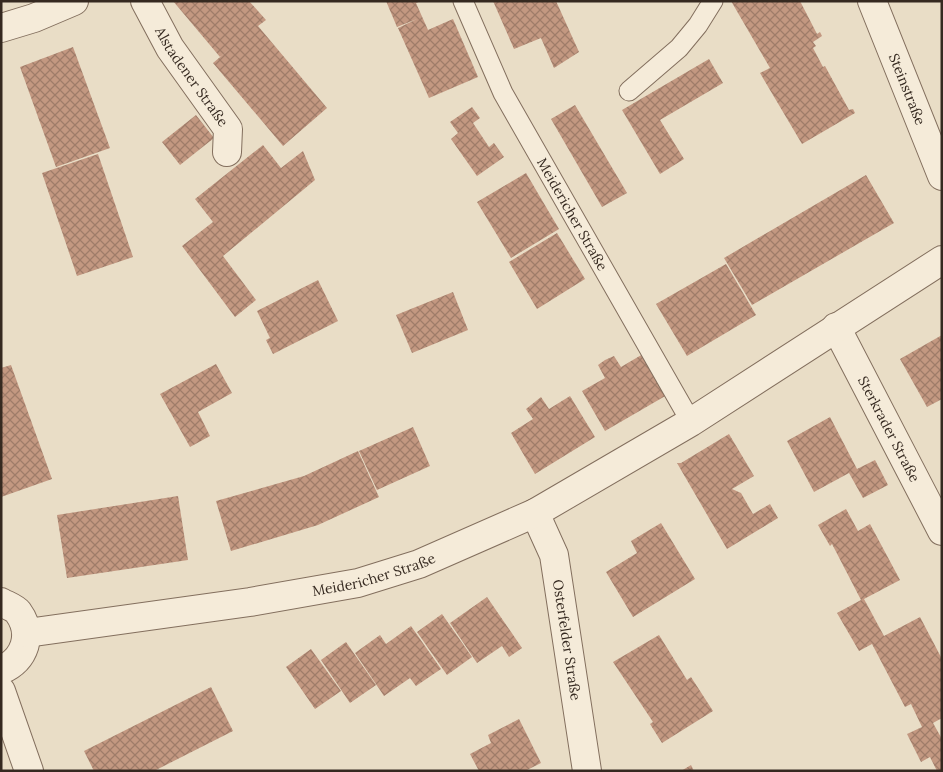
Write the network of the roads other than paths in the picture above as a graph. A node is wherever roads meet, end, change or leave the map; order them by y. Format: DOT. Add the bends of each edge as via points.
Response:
graph roads {
  1 [pos="74,1"];
  2 [pos="145,1"];
  3 [pos="463,1"];
  4 [pos="713,1"];
  5 [pos="872,1"];
  6 [pos="1,28"];
  7 [pos="629,91"];
  8 [pos="227,152"];
  9 [pos="942,176"];
  10 [pos="942,260"];
  11 [pos="836,327"];
  12 [pos="691,422"];
  13 [pos="534,513"];
  14 [pos="942,531"];
  15 [pos="1,602"];
  16 [pos="27,633"];
  17 [pos="1,670"];
  18 [pos="1,691"];
  19 [pos="29,771"];
  20 [pos="587,771"];
  1 -- 6 [label="street"];
  2 -- 8 [label="street, Alstadener Straße" via="170,48 228,129"];
  3 -- 12 [label="lane, Meidericher Straße" via="503,93"];
  4 -- 7 [label="lane" via="679,48"];
  5 -- 9 [label="street, Steinstraße"];
  10 -- 11 [label="street, Meidericher Straße"];
  11 -- 12 [label="street, Meidericher Straße"];
  11 -- 14 [label="street, Sterkrader Straße"];
  12 -- 13 [label="street, Meidericher Straße"];
  13 -- 16 [label="street, Meidericher Straße" via="419,564 358,584"];
  13 -- 20 [label="street, Osterfelder Straße" via="554,554"];
  15 -- 16 [label="street" via="17,611"];
  16 -- 17 [label="street" via="24,651 12,666"];
  18 -- 19 [label="street"];
}
